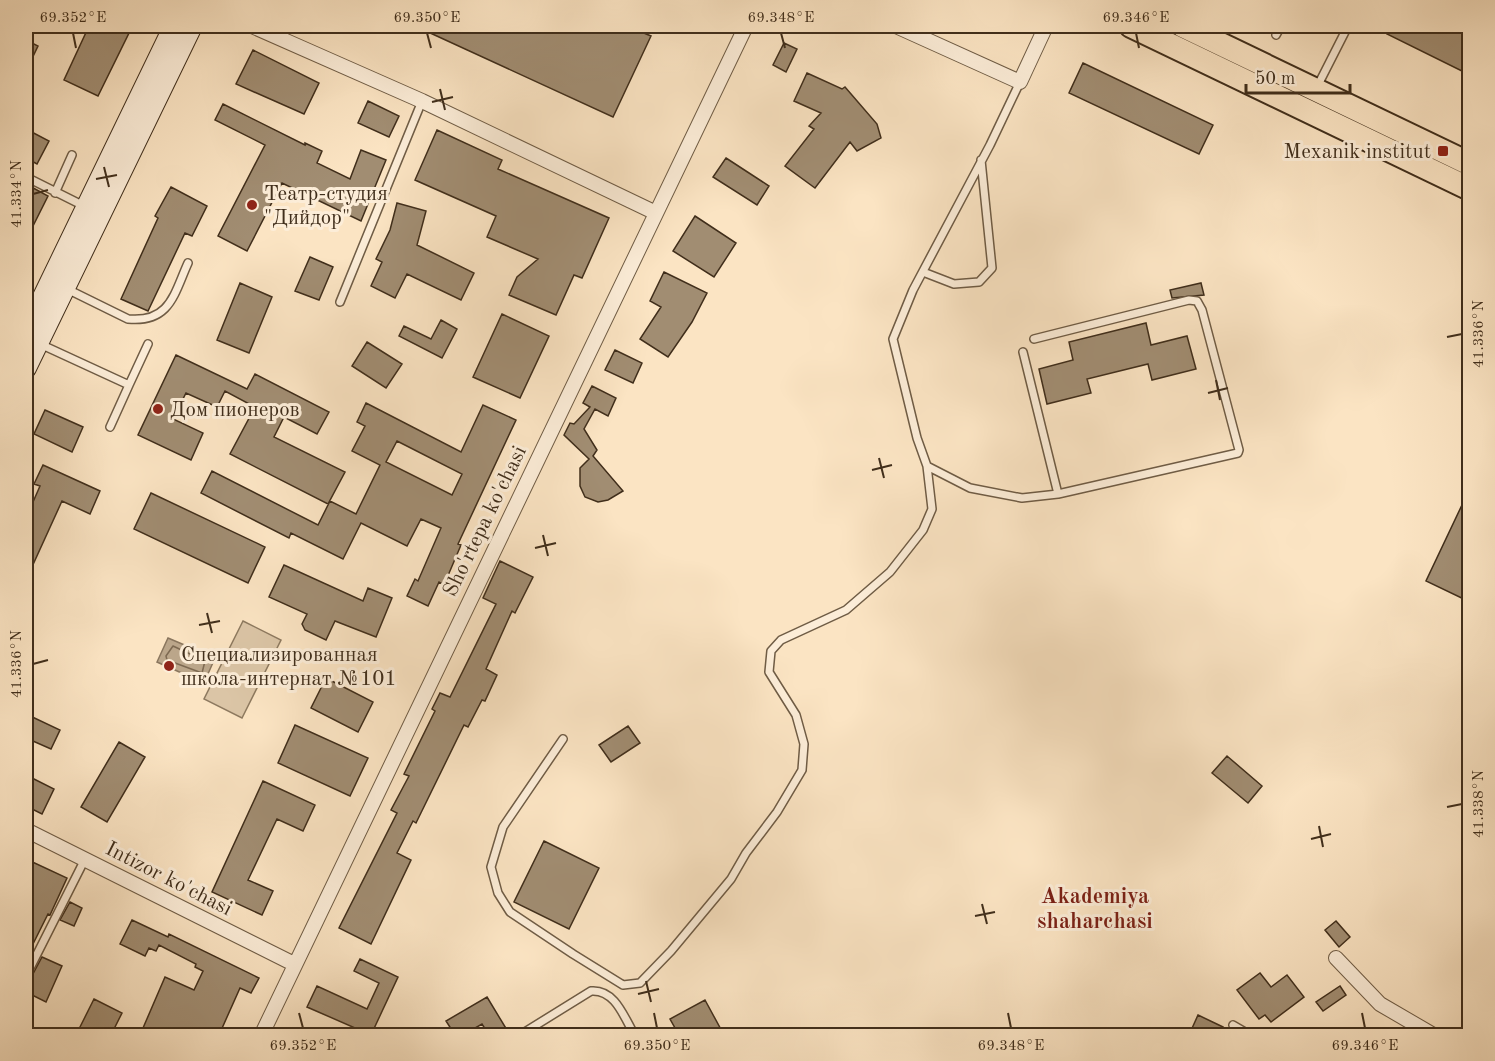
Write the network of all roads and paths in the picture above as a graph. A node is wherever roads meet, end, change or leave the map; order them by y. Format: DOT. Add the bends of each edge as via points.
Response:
graph roads {
  1 [pos="174,26"];
  2 [pos="192,26"];
  3 [pos="252,26"];
  4 [pos="746,26"];
  5 [pos="896,26"];
  6 [pos="1046,26"];
  7 [pos="1131,26"];
  8 [pos="1183,26"];
  9 [pos="1281,26"];
  10 [pos="1348,26"];
  11 [pos="1276,35"];
  12 [pos="1020,82"];
  13 [pos="1316,89"];
  14 [pos="422,101"];
  15 [pos="72,155"];
  16 [pos="981,160"];
  17 [pos="1470,164"];
  18 [pos="26,177"];
  19 [pos="1470,189"];
  20 [pos="55,193"];
  21 [pos="86,207"];
  22 [pos="656,213"];
  23 [pos="188,263"];
  24 [pos="923,272"];
  25 [pos="64,288"];
  26 [pos="340,302"];
  27 [pos="32,338"];
  28 [pos="1034,339"];
  29 [pos="148,344"];
  30 [pos="1023,352"];
  31 [pos="26,368"];
  32 [pos="129,385"];
  33 [pos="110,427"];
  34 [pos="927,466"];
  35 [pos="1058,495"];
  36 [pos="563,739"];
  37 [pos="26,830"];
  38 [pos="85,859"];
  39 [pos="1336,958"];
  40 [pos="294,964"];
  41 [pos="26,976"];
  42 [pos="1233,1025"];
  43 [pos="261,1035"];
  44 [pos="520,1035"];
  45 [pos="635,1035"];
  46 [pos="1252,1035"];
  47 [pos="1436,1035"];
  1 -- 21 [label="main road"];
  2 -- 25 [label="main road"];
  3 -- 14 [label="street"];
  4 -- 22 [label="street, Sho'rtepa ko'chasi"];
  5 -- 12 [label="street"];
  6 -- 12 [label="street"];
  7 -- 19 [label="main road"];
  8 -- 13 [label="main road"];
  9 -- 11 [label="lane"];
  10 -- 13 [label="lane"];
  12 -- 16 [label="lane"];
  13 -- 17 [label="main road"];
  14 -- 22 [label="street"];
  14 -- 26 [label="lane"];
  15 -- 20 [label="lane"];
  16 -- 24 [label="lane"];
  16 -- 24 [label="lane" via="992,268 979,282 954,284"];
  18 -- 20 [label="lane"];
  20 -- 21 [label="lane"];
  21 -- 27 [label="main road"];
  22 -- 40 [label="street, Sho'rtepa ko'chasi"];
  23 -- 25 [label="lane" via="167,308 161,314 136,320"];
  24 -- 34 [label="lane" via="893,339 916,438"];
  25 -- 27 [label="main road"];
  27 -- 31 [label="main road"];
  27 -- 32 [label="lane"];
  28 -- 35 [label="lane" via="1197,300 1239,450"];
  29 -- 32 [label="lane"];
  30 -- 35 [label="lane"];
  32 -- 33 [label="lane"];
  34 -- 35 [label="lane" via="970,488 1022,498"];
  34 -- 36 [label="lane" via="932,509 923,530 890,572 846,610 781,640 771,651 769,672 796,715 804,744 802,770 731,879 640,983 623,985 573,954 510,912 498,893 491,867 504,826"];
  37 -- 38 [label="street, Intizor ko'chasi"];
  38 -- 40 [label="street, Intizor ko'chasi"];
  38 -- 41 [label="lane"];
  39 -- 47 [label="street" via="1380,1004"];
  40 -- 43 [label="street, Sho'rtepa ko'chasi"];
  42 -- 46 [label="lane"];
  44 -- 45 [label="lane" via="591,991 600,990 610,995"];
}
